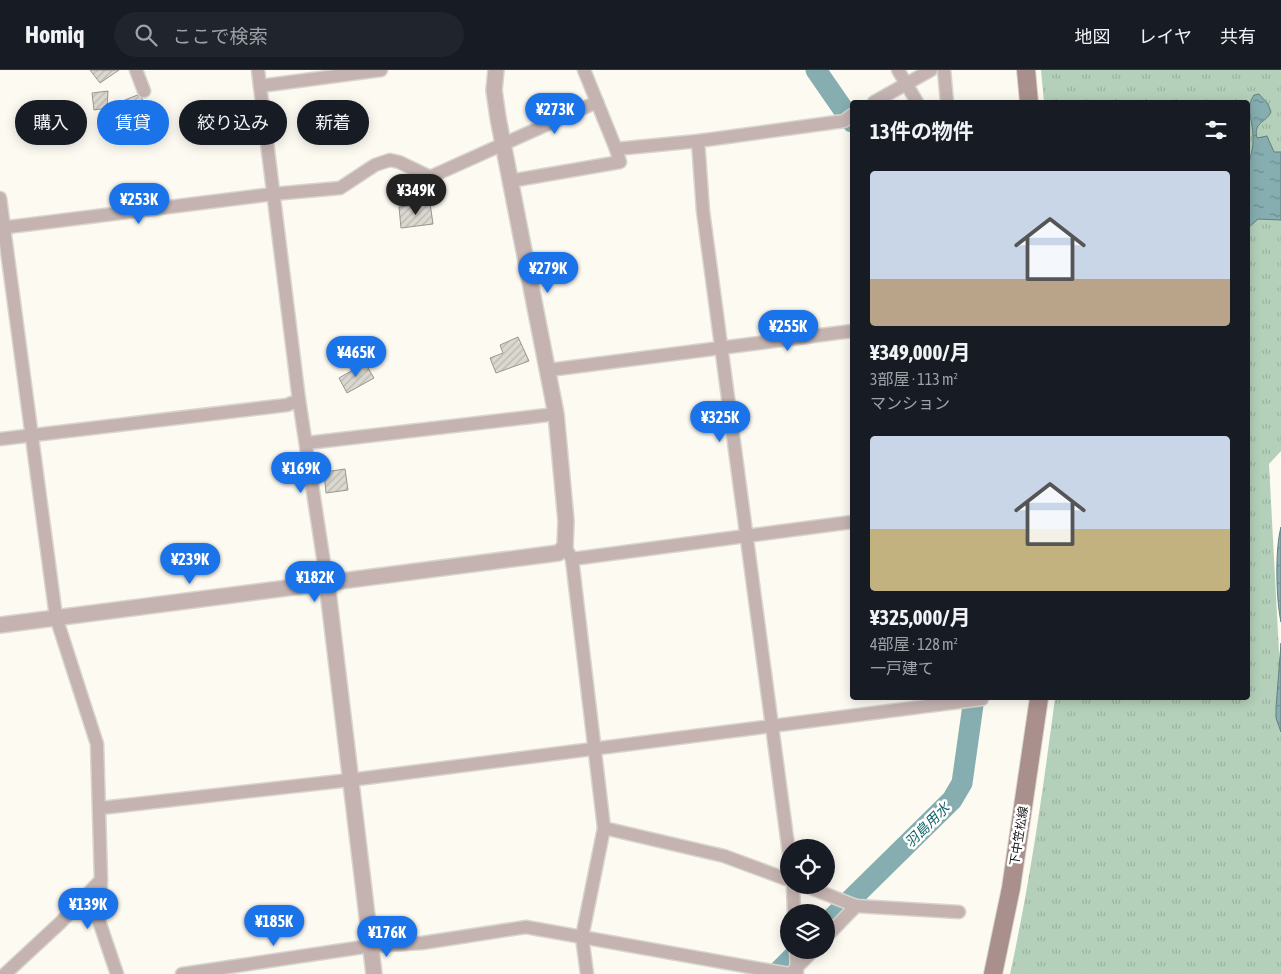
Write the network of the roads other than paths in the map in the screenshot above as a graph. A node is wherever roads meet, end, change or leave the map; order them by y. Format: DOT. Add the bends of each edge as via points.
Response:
graph roads {
  1 [pos="136,70"];
  2 [pos="258,70"];
  3 [pos="381,70"];
  4 [pos="496,70"];
  5 [pos="584,70"];
  6 [pos="898,70"];
  7 [pos="931,70"];
  8 [pos="944,70"];
  9 [pos="1026,70"];
  10 [pos="907,85"];
  11 [pos="260,86"];
  12 [pos="144,91"];
  13 [pos="878,100"];
  14 [pos="916,100"];
  15 [pos="947,100"];
  16 [pos="1029,100"];
  17 [pos="597,102"];
  18 [pos="848,118"];
  19 [pos="698,141"];
  20 [pos="503,144"];
  21 [pos="616,149"];
  22 [pos="510,181"];
  23 [pos="274,194"];
  24 [pos="0,198"];
  25 [pos="2,228"];
  26 [pos="850,331"];
  27 [pos="721,347"];
  28 [pos="548,370"];
  29 [pos="300,400"];
  30 [pos="556,414"];
  31 [pos="31,435"];
  32 [pos="0,439"];
  33 [pos="307,443"];
  34 [pos="850,522"];
  35 [pos="746,536"];
  36 [pos="569,553"];
  37 [pos="327,582"];
  38 [pos="56,617"];
  39 [pos="0,625"];
  40 [pos="975,700"];
  41 [pos="1040,700"];
  42 [pos="773,726"];
  43 [pos="594,748"];
  44 [pos="350,780"];
  45 [pos="101,808"];
  46 [pos="604,828"];
  47 [pos="787,839"];
  48 [pos="780,877"];
  49 [pos="101,880"];
  50 [pos="826,894"];
  51 [pos="856,906"];
  52 [pos="959,912"];
  53 [pos="835,928"];
  54 [pos="582,937"];
  55 [pos="370,946"];
  56 [pos="805,959"];
  57 [pos="794,971"];
  58 [pos="222,972"];
  59 [pos="5,974"];
  60 [pos="117,974"];
  61 [pos="182,974"];
  62 [pos="374,974"];
  63 [pos="587,974"];
  64 [pos="993,974"];
  1 -- 12 [label="street"];
  2 -- 11 [label="street"];
  3 -- 11 [label="street"];
  4 -- 20 [label="street" via="494,90"];
  5 -- 17 [label="street"];
  6 -- 10 [label="street"];
  7 -- 10 [label="street"];
  8 -- 15 [label="street"];
  9 -- 16 [label="main road"];
  10 -- 13 [label="street"];
  10 -- 14 [label="street"];
  11 -- 23 [label="street"];
  17 -- 20 [label="street"];
  17 -- 21 [label="street"];
  18 -- 19 [label="street"];
  19 -- 21 [label="street"];
  19 -- 27 [label="street" via="703,211"];
  20 -- 22 [label="street"];
  20 -- 23 [label="street" via="430,177 390,160 340,188"];
  21 -- 22 [label="street" via="620,162"];
  22 -- 28 [label="street"];
  23 -- 25 [label="street"];
  23 -- 29 [label="street"];
  24 -- 25 [label="street"];
  25 -- 31 [label="street"];
  26 -- 27 [label="street"];
  27 -- 28 [label="street"];
  27 -- 35 [label="street"];
  28 -- 30 [label="street"];
  29 -- 31 [label="street" via="287,405"];
  29 -- 33 [label="street"];
  30 -- 33 [label="street"];
  30 -- 36 [label="street"];
  31 -- 32 [label="street"];
  31 -- 38 [label="street"];
  33 -- 37 [label="street"];
  34 -- 35 [label="street"];
  35 -- 36 [label="street"];
  35 -- 42 [label="street"];
  36 -- 37 [label="street"];
  36 -- 43 [label="street"];
  37 -- 38 [label="street"];
  37 -- 44 [label="street"];
  38 -- 39 [label="street"];
  38 -- 45 [label="street" via="98,744"];
  40 -- 42 [label="street"];
  41 -- 64 [label="main road, 下中笠松線" via="1011,888"];
  42 -- 43 [label="street"];
  42 -- 47 [label="street"];
  43 -- 44 [label="street"];
  43 -- 46 [label="street"];
  44 -- 45 [label="street"];
  44 -- 55 [label="street"];
  45 -- 49 [label="street"];
  46 -- 48 [label="street" via="724,856"];
  46 -- 54 [label="street"];
  49 -- 59 [label="street"];
  49 -- 60 [label="street" via="99,921"];
  50 -- 51 [label="street"];
  51 -- 52 [label="street"];
  51 -- 53 [label="street"];
  54 -- 55 [label="street" via="526,927 422,943"];
  54 -- 57 [label="street" via="773,972"];
  54 -- 63 [label="street"];
  55 -- 58 [label="street"];
  55 -- 62 [label="street"];
  56 -- 57 [label="street"];
  58 -- 61 [label="street"];
}
